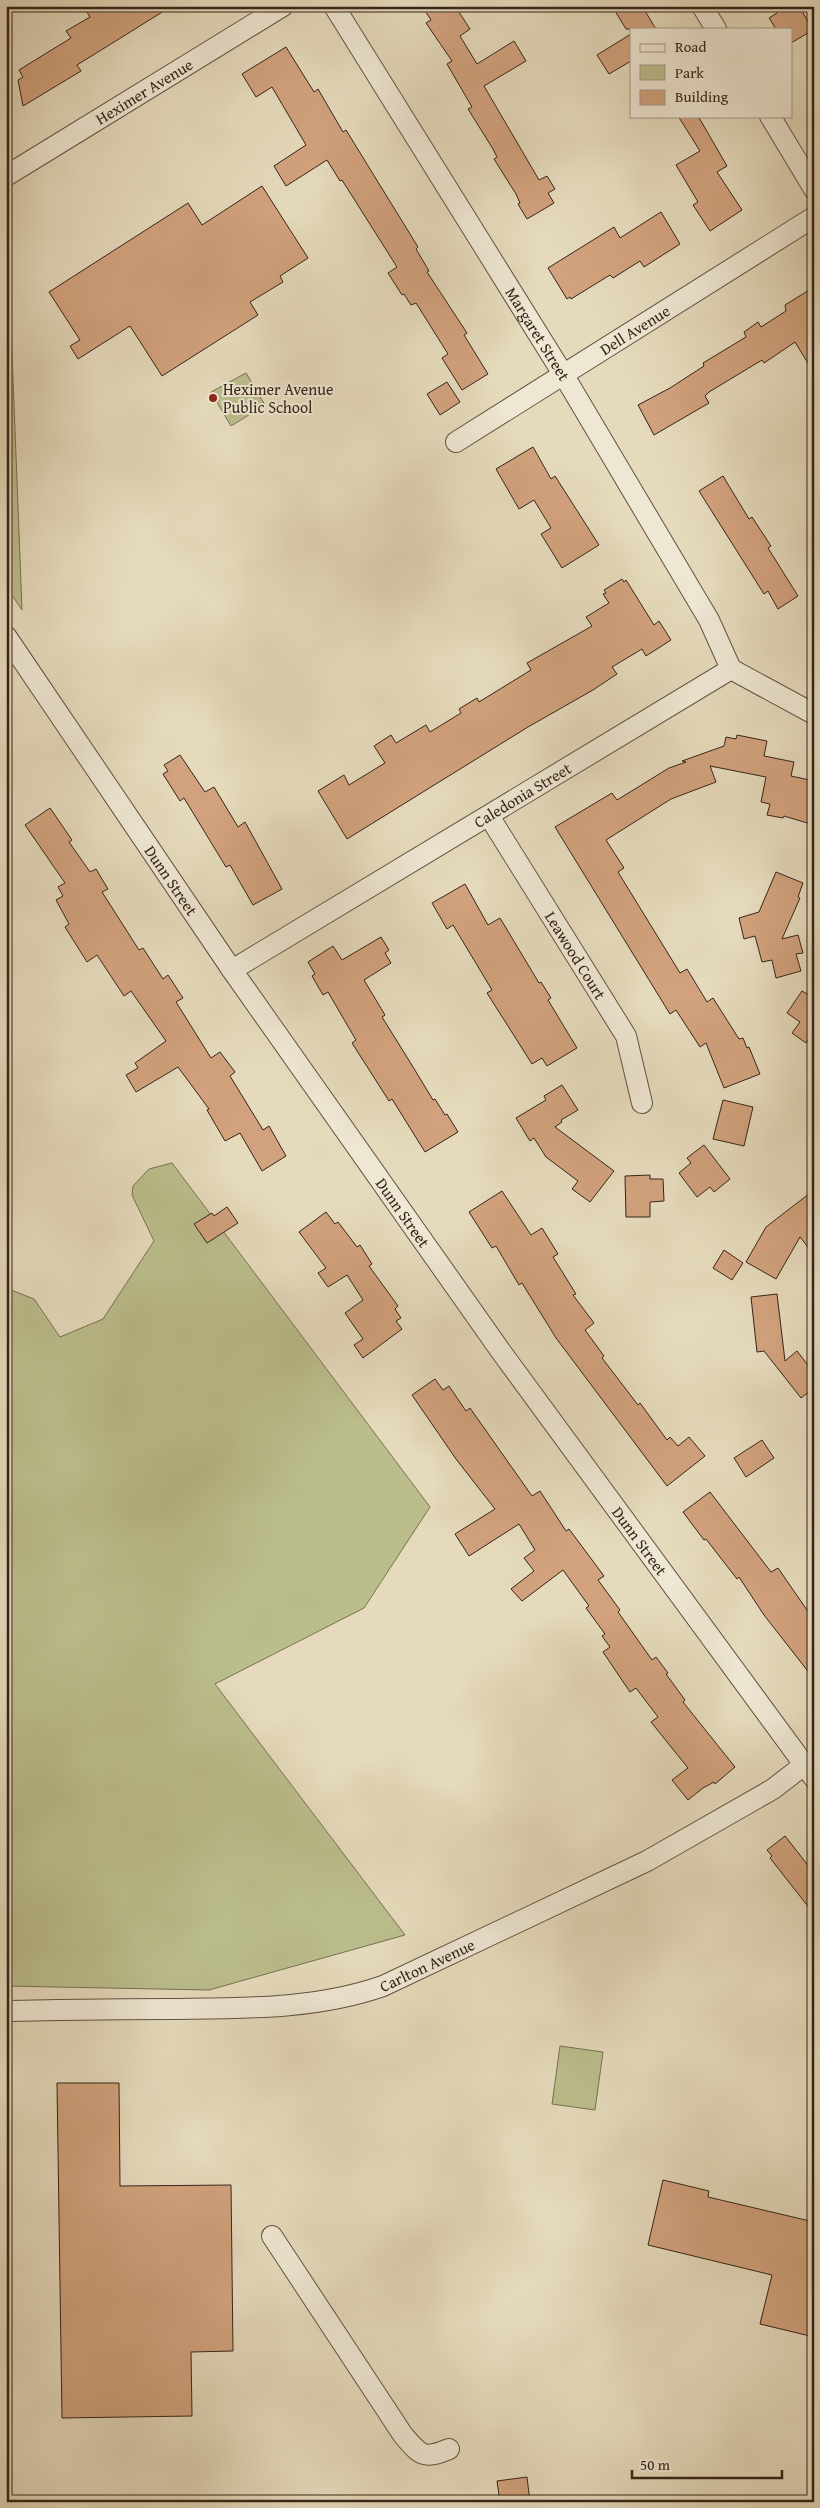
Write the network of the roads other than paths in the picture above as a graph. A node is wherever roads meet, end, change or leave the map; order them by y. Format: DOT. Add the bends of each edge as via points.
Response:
graph roads {
  1 [pos="283,6"];
  2 [pos="334,6"];
  3 [pos="702,6"];
  4 [pos="715,28"];
  5 [pos="771,118"];
  6 [pos="6,176"];
  7 [pos="814,189"];
  8 [pos="814,217"];
  9 [pos="563,374"];
  10 [pos="456,442"];
  11 [pos="6,636"];
  12 [pos="731,669"];
  13 [pos="814,714"];
  14 [pos="489,816"];
  15 [pos="232,970"];
  16 [pos="642,1103"];
  17 [pos="809,1772"];
  18 [pos="6,2011"];
  19 [pos="272,2236"];
  20 [pos="449,2449"];
  1 -- 6 [label="street, Heximer Avenue"];
  2 -- 9 [label="street, Margaret Street"];
  3 -- 4 [label="street"];
  5 -- 7 [label="street"];
  8 -- 9 [label="street, Dell Avenue"];
  9 -- 10 [label="street, Dell Avenue"];
  9 -- 12 [label="street, Margaret Street" via="709,620"];
  11 -- 15 [label="street, Dunn Street"];
  12 -- 13 [label="street"];
  12 -- 14 [label="street, Caledonia Street"];
  14 -- 15 [label="street, Caledonia Street"];
  14 -- 16 [label="street, Leawood Court" via="626,1036"];
  15 -- 17 [label="street, Dunn Street" via="502,1354"];
  17 -- 18 [label="street, Carlton Avenue" via="647,1861 383,1986 353,1996 262,2008"];
  19 -- 20 [label="street" via="403,2435 419,2454 431,2456"];
}
